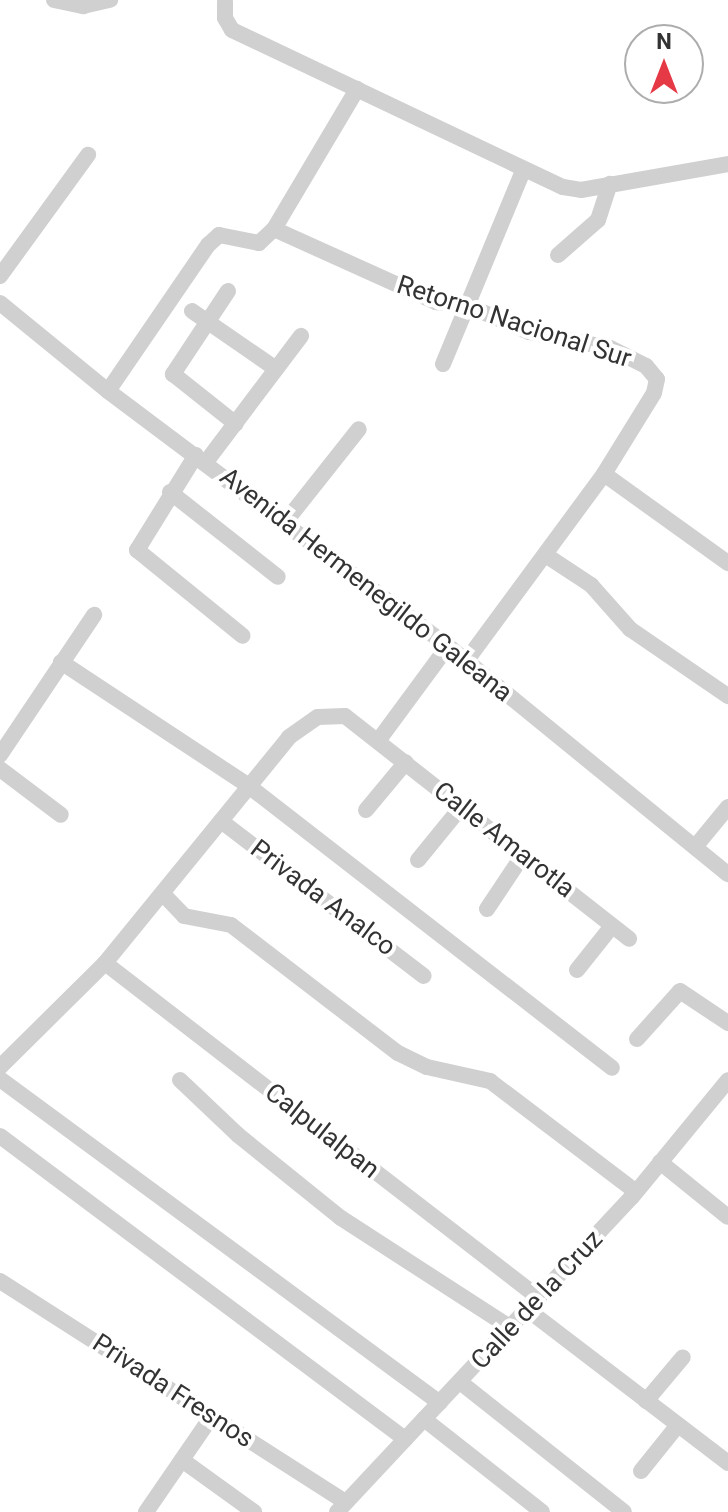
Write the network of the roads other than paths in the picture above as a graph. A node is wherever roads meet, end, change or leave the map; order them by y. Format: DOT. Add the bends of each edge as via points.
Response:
graph roads {
  1 [pos="54,0"];
  2 [pos="110,0"];
  3 [pos="225,1"];
  4 [pos="357,89"];
  5 [pos="88,155"];
  6 [pos="728,164"];
  7 [pos="523,171"];
  8 [pos="610,184"];
  9 [pos="274,229"];
  10 [pos="558,255"];
  11 [pos="0,276"];
  12 [pos="228,291"];
  13 [pos="0,303"];
  14 [pos="464,304"];
  15 [pos="199,316"];
  16 [pos="301,336"];
  17 [pos="443,364"];
  18 [pos="276,369"];
  19 [pos="108,391"];
  20 [pos="236,424"];
  21 [pos="359,429"];
  22 [pos="201,458"];
  23 [pos="604,474"];
  24 [pos="170,492"];
  25 [pos="286,521"];
  26 [pos="547,556"];
  27 [pos="728,563"];
  28 [pos="278,577"];
  29 [pos="94,615"];
  30 [pos="243,636"];
  31 [pos="448,646"];
  32 [pos="466,661"];
  33 [pos="61,662"];
  34 [pos="728,696"];
  35 [pos="378,741"];
  36 [pos="0,755"];
  37 [pos="406,762"];
  38 [pos="0,769"];
  39 [pos="246,784"];
  40 [pos="462,806"];
  41 [pos="728,807"];
  42 [pos="366,810"];
  43 [pos="61,815"];
  44 [pos="221,821"];
  45 [pos="695,847"];
  46 [pos="523,855"];
  47 [pos="418,860"];
  48 [pos="728,874"];
  49 [pos="164,895"];
  50 [pos="487,909"];
  51 [pos="612,926"];
  52 [pos="629,939"];
  53 [pos="105,963"];
  54 [pos="577,970"];
  55 [pos="424,976"];
  56 [pos="728,1023"];
  57 [pos="637,1039"];
  58 [pos="0,1067"];
  59 [pos="612,1068"];
  60 [pos="0,1079"];
  61 [pos="180,1080"];
  62 [pos="728,1080"];
  63 [pos="0,1136"];
  64 [pos="660,1162"];
  65 [pos="636,1192"];
  66 [pos="728,1217"];
  67 [pos="0,1281"];
  68 [pos="533,1304"];
  69 [pos="511,1328"];
  70 [pos="683,1357"];
  71 [pos="460,1382"];
  72 [pos="646,1401"];
  73 [pos="440,1403"];
  74 [pos="212,1416"];
  75 [pos="424,1419"];
  76 [pos="678,1425"];
  77 [pos="405,1439"];
  78 [pos="182,1460"];
  79 [pos="728,1463"];
  80 [pos="641,1471"];
  81 [pos="341,1507"];
  82 [pos="146,1512"];
  83 [pos="254,1512"];
  84 [pos="542,1512"];
  85 [pos="624,1512"];
  1 -- 2 [label="street" via="83,6"];
  3 -- 4 [label="street" via="232,30"];
  4 -- 7 [label="street"];
  4 -- 9 [label="street"];
  5 -- 11 [label="street"];
  6 -- 8 [label="street"];
  7 -- 8 [label="street" via="563,187"];
  7 -- 14 [label="street"];
  8 -- 10 [label="street" via="598,220"];
  9 -- 14 [label="street, Retorno Nacional Sur" via="410,293"];
  9 -- 19 [label="street" via="259,243 219,235 208,245"];
  12 -- 15 [label="street"];
  13 -- 19 [label="street, Avenida Hermenegildo Galeana"];
  14 -- 17 [label="street"];
  14 -- 23 [label="street, Retorno Nacional Sur" via="529,332 593,342 646,366 657,379 654,393"];
  15 -- 18 [label="street"];
  15 -- 20 [label="street" via="173,374"];
  16 -- 18 [label="street"];
  18 -- 20 [label="street"];
  19 -- 22 [label="street, Avenida Hermenegildo Galeana"];
  20 -- 22 [label="street"];
  21 -- 25 [label="street"];
  22 -- 24 [label="street"];
  22 -- 25 [label="street, Avenida Hermenegildo Galeana"];
  23 -- 26 [label="street, Retorno Nacional Sur"];
  23 -- 27 [label="street"];
  24 -- 28 [label="street"];
  24 -- 30 [label="street" via="139,542 139,556"];
  25 -- 31 [label="street, Avenida Hermenegildo Galeana"];
  26 -- 32 [label="street, Retorno Nacional Sur"];
  26 -- 34 [label="street" via="591,585 630,629"];
  29 -- 33 [label="street"];
  31 -- 32 [label="street, Avenida Hermenegildo Galeana"];
  31 -- 35 [label="street"];
  32 -- 45 [label="street, Avenida Hermenegildo Galeana"];
  33 -- 36 [label="street"];
  33 -- 39 [label="street"];
  35 -- 37 [label="street, Calle Amarotla"];
  35 -- 39 [label="street, Calle Amarotla" via="345,716 318,717 289,737"];
  37 -- 40 [label="street, Calle Amarotla"];
  37 -- 42 [label="street"];
  38 -- 43 [label="street"];
  39 -- 44 [label="street, Calle Amarotla"];
  39 -- 59 [label="street"];
  40 -- 46 [label="street, Calle Amarotla"];
  40 -- 47 [label="street"];
  41 -- 45 [label="street"];
  44 -- 49 [label="street, Calle Amarotla"];
  44 -- 55 [label="street, Privada Analco"];
  45 -- 48 [label="street, Avenida Hermenegildo Galeana"];
  46 -- 50 [label="street"];
  46 -- 51 [label="street, Calle Amarotla"];
  49 -- 53 [label="street, Calle Amarotla"];
  49 -- 65 [label="street" via="184,916 231,925 398,1053 427,1067 490,1081"];
  51 -- 52 [label="street, Calle Amarotla"];
  51 -- 54 [label="street"];
  53 -- 58 [label="street, Calle Amarotla"];
  53 -- 68 [label="street, Calpulalpan"];
  56 -- 57 [label="street" via="680,991"];
  60 -- 73 [label="street"];
  61 -- 69 [label="street" via="238,1135 341,1218"];
  62 -- 64 [label="street, Calle de la Cruz"];
  63 -- 77 [label="street"];
  64 -- 65 [label="street, Calle de la Cruz"];
  64 -- 66 [label="street"];
  65 -- 68 [label="street, Calle de la Cruz"];
  67 -- 74 [label="street, Privada Fresnos"];
  68 -- 69 [label="street, Calle de la Cruz"];
  68 -- 72 [label="street, Calpulalpan"];
  69 -- 71 [label="street, Calle de la Cruz"];
  70 -- 72 [label="street"];
  71 -- 73 [label="street, Calle de la Cruz"];
  71 -- 85 [label="street"];
  72 -- 76 [label="street, Calpulalpan"];
  73 -- 75 [label="street, Calle de la Cruz"];
  74 -- 78 [label="street"];
  74 -- 81 [label="street, Privada Fresnos"];
  75 -- 77 [label="street, Calle de la Cruz"];
  75 -- 84 [label="street"];
  76 -- 79 [label="street, Calpulalpan"];
  76 -- 80 [label="street"];
  77 -- 81 [label="street, Calle de la Cruz"];
  78 -- 82 [label="street"];
  78 -- 83 [label="street"];
}
